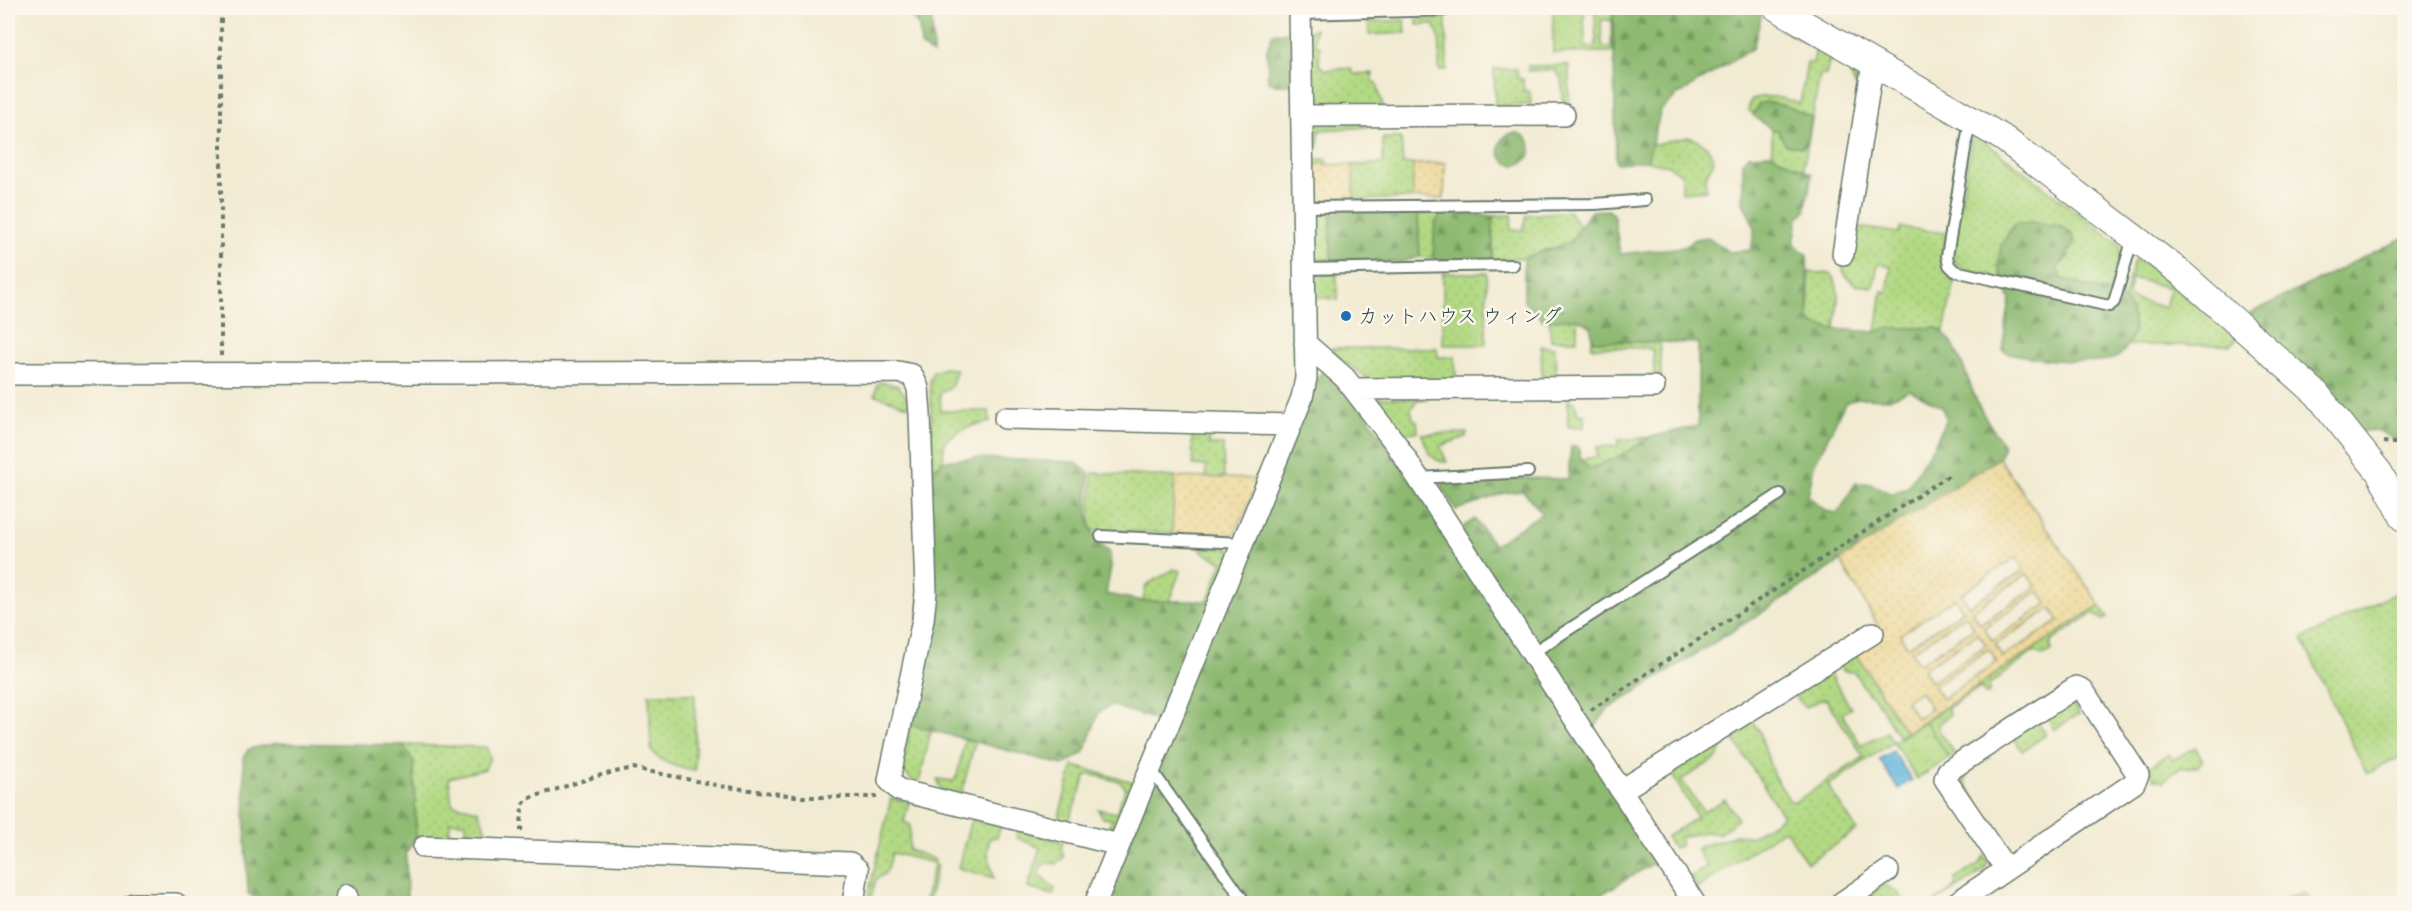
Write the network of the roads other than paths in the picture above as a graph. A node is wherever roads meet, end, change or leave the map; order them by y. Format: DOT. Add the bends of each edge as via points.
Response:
graph roads {
  1 [pos="1777,8"];
  2 [pos="1446,10"];
  3 [pos="1300,11"];
  4 [pos="1874,62"];
  5 [pos="1563,115"];
  6 [pos="1302,116"];
  7 [pos="1970,117"];
  8 [pos="1645,200"];
  9 [pos="1303,207"];
  10 [pos="2134,236"];
  11 [pos="1844,255"];
  12 [pos="1513,265"];
  13 [pos="1304,269"];
  14 [pos="1305,343"];
  15 [pos="8,374"];
  16 [pos="1654,387"];
  17 [pos="1354,389"];
  18 [pos="1005,418"];
  19 [pos="1291,425"];
  20 [pos="1528,472"];
  21 [pos="1418,478"];
  22 [pos="1780,494"];
  23 [pos="2404,518"];
  24 [pos="1101,536"];
  25 [pos="1242,543"];
  26 [pos="1873,633"];
  27 [pos="1532,653"];
  28 [pos="1150,768"];
  29 [pos="1622,790"];
  30 [pos="1119,845"];
  31 [pos="424,847"];
  32 [pos="2006,869"];
  33 [pos="1888,871"];
  34 [pos="133,903"];
  35 [pos="176,903"];
  36 [pos="853,903"];
  37 [pos="1095,903"];
  38 [pos="1245,903"];
  39 [pos="1695,903"];
  40 [pos="1840,903"];
  41 [pos="1955,903"];
  1 -- 4 [label="street"];
  2 -- 3 [label="lane"];
  3 -- 6 [label="street"];
  4 -- 7 [label="street"];
  4 -- 11 [label="street"];
  5 -- 6 [label="street"];
  6 -- 9 [label="street"];
  7 -- 10 [label="street" via="2046,168"];
  7 -- 10 [label="lane" via="1947,256 1955,271 2109,306 2115,302"];
  8 -- 9 [label="lane"];
  9 -- 13 [label="street"];
  10 -- 23 [label="street" via="2317,394 2379,472"];
  12 -- 13 [label="lane"];
  13 -- 14 [label="street"];
  14 -- 17 [label="street"];
  14 -- 19 [label="street" via="1306,378"];
  15 -- 30 [label="street" via="912,375 918,388 920,414 926,592 889,780 899,790"];
  16 -- 17 [label="street"];
  17 -- 21 [label="street"];
  18 -- 19 [label="street"];
  19 -- 25 [label="street"];
  20 -- 21 [label="lane"];
  21 -- 27 [label="street"];
  22 -- 27 [label="lane"];
  24 -- 25 [label="lane"];
  25 -- 28 [label="street"];
  26 -- 29 [label="street"];
  27 -- 29 [label="street"];
  28 -- 30 [label="street"];
  28 -- 38 [label="lane"];
  29 -- 39 [label="street"];
  30 -- 37 [label="street"];
  31 -- 36 [label="street" via="850,863 858,870"];
  32 -- 32 [label="street" via="2134,783 2138,775 2083,690 2076,687 1948,771 1944,779"];
  32 -- 41 [label="street"];
  33 -- 40 [label="street"];
  34 -- 35 [label="street"];
}
